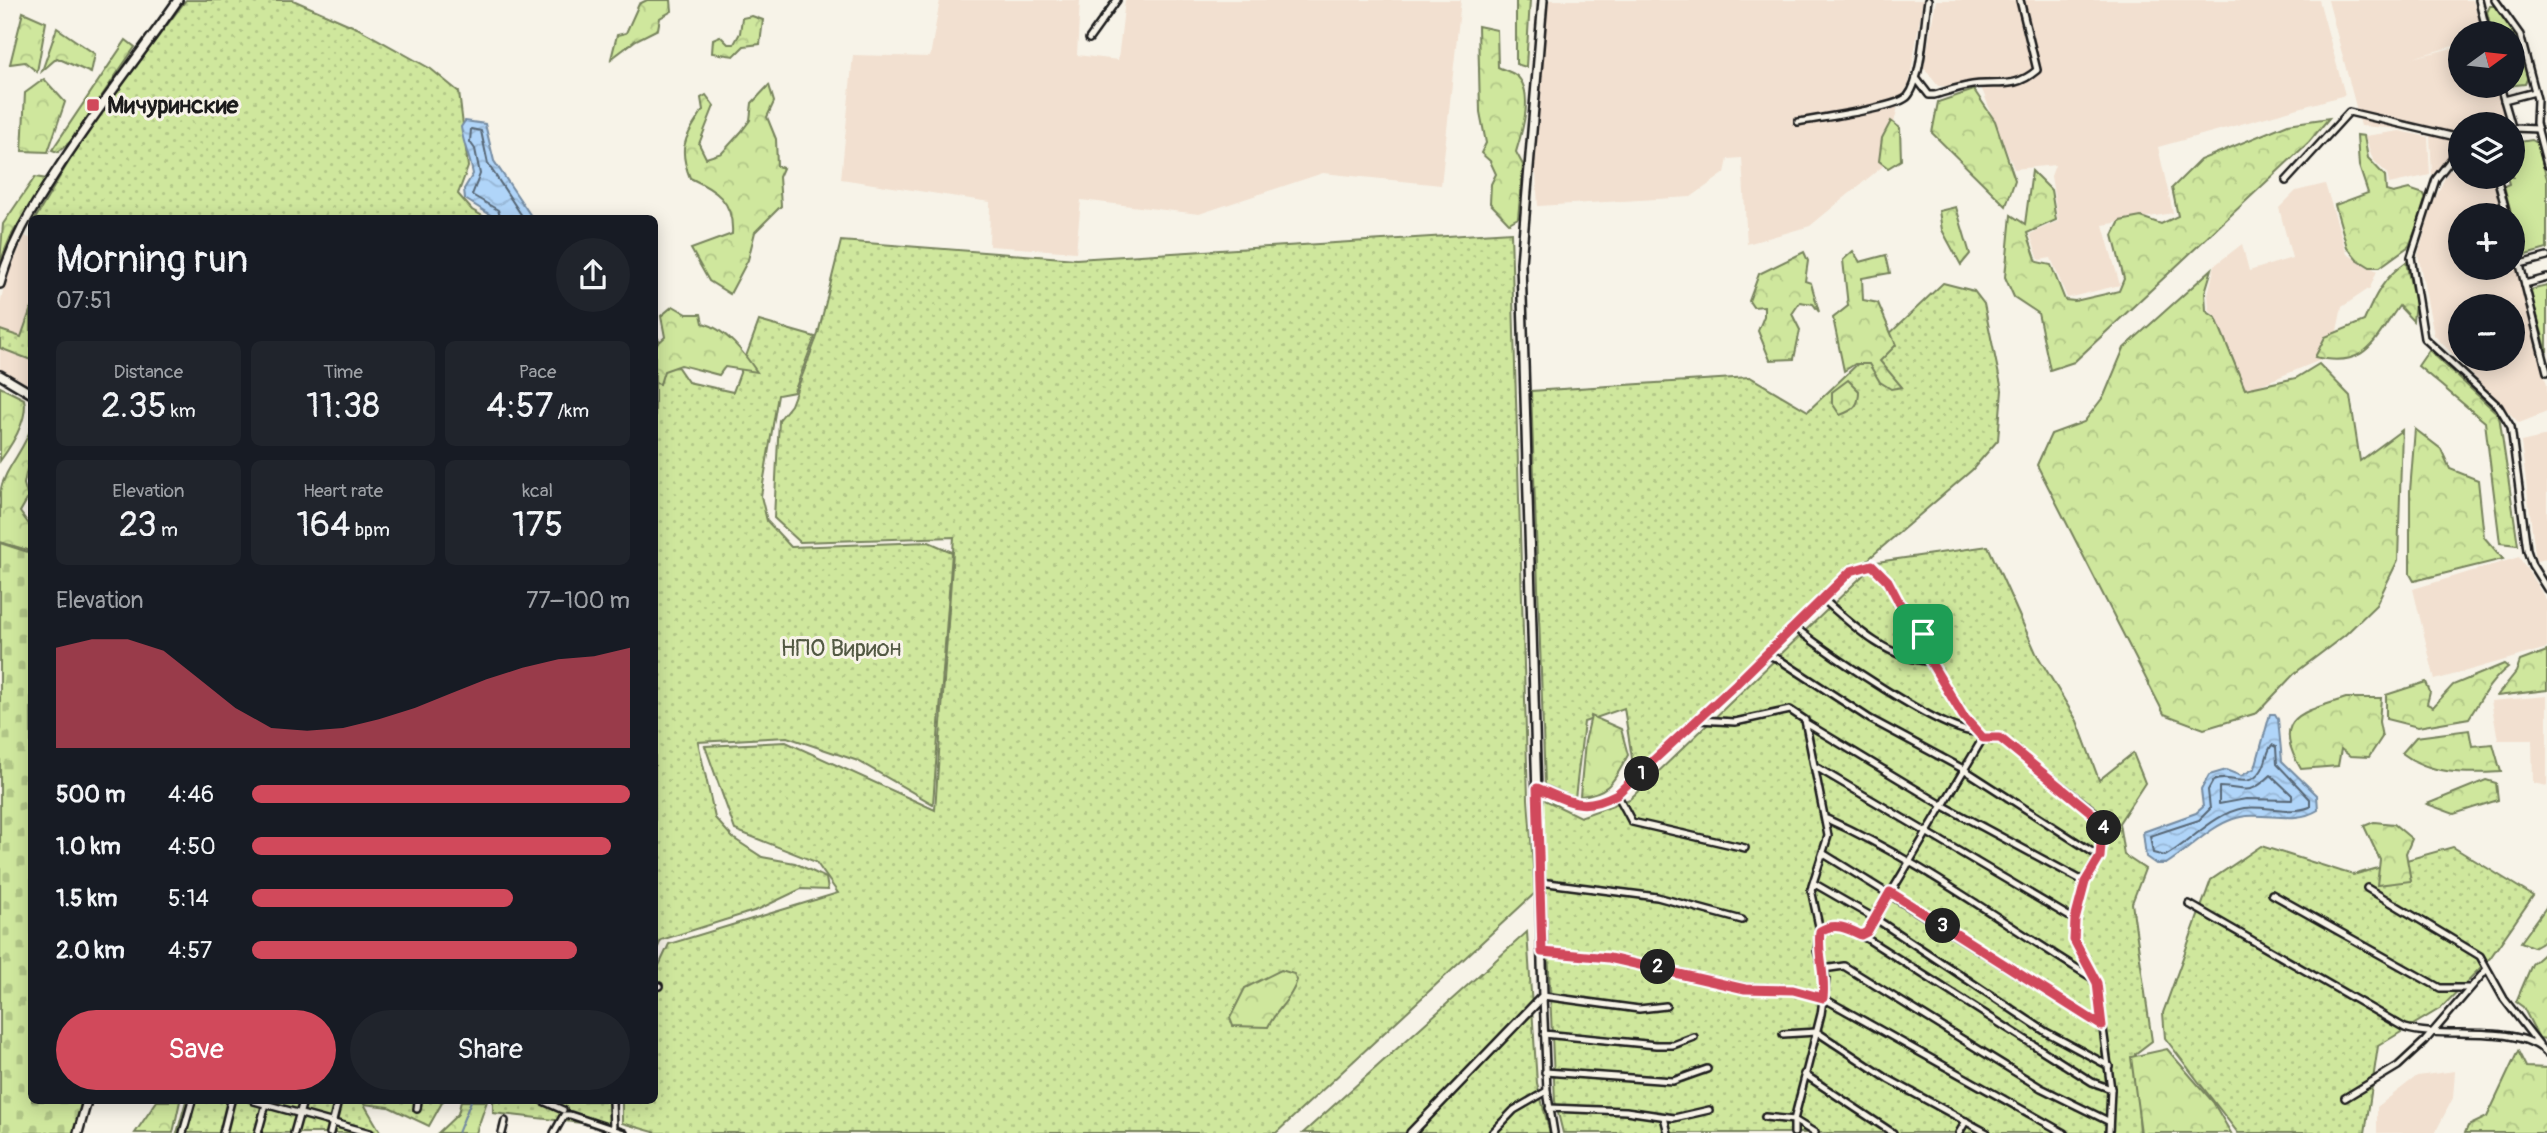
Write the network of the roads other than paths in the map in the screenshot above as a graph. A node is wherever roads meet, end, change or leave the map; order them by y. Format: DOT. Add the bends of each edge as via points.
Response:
graph roads {
  1 [pos="178,0"];
  2 [pos="1117,0"];
  3 [pos="1543,0"];
  4 [pos="1928,0"];
  5 [pos="2020,0"];
  6 [pos="2479,0"];
  7 [pos="2495,0"];
  8 [pos="2484,21"];
  9 [pos="1089,39"];
  10 [pos="1916,78"];
  11 [pos="2535,92"];
  12 [pos="2504,100"];
  13 [pos="2547,103"];
  14 [pos="2538,105"];
  15 [pos="2508,112"];
  16 [pos="1798,122"];
  17 [pos="2525,128"];
  18 [pos="2538,130"];
  19 [pos="2448,135"];
  20 [pos="2448,164"];
  21 [pos="2547,164"];
  22 [pos="2286,181"];
  23 [pos="29,215"];
  24 [pos="28,216"];
  25 [pos="2547,257"];
  26 [pos="2525,263"];
  27 [pos="2547,278"];
  28 [pos="2524,280"];
  29 [pos="0,284"];
  30 [pos="2525,284"];
  31 [pos="2547,372"];
  32 [pos="0,375"];
  33 [pos="28,392"];
  34 [pos="2547,589"];
  35 [pos="1822,597"];
  36 [pos="1793,626"];
  37 [pos="1766,654"];
  38 [pos="1930,661"];
  39 [pos="1698,720"];
  40 [pos="1806,723"];
  41 [pos="1977,732"];
  42 [pos="1983,738"];
  43 [pos="1816,767"];
  44 [pos="1965,769"];
  45 [pos="1537,788"];
  46 [pos="1617,794"];
  47 [pos="1942,805"];
  48 [pos="1826,819"];
  49 [pos="1926,832"];
  50 [pos="1745,848"];
  51 [pos="1824,853"];
  52 [pos="2100,857"];
  53 [pos="1908,860"];
  54 [pos="1540,882"];
  55 [pos="2085,882"];
  56 [pos="2367,888"];
  57 [pos="1811,889"];
  58 [pos="1890,892"];
  59 [pos="2272,894"];
  60 [pos="2189,904"];
  61 [pos="1876,919"];
  62 [pos="1742,920"];
  63 [pos="2075,920"];
  64 [pos="1820,931"];
  65 [pos="1861,935"];
  66 [pos="1542,952"];
  67 [pos="1823,969"];
  68 [pos="2486,970"];
  69 [pos="2097,983"];
  70 [pos="2469,988"];
  71 [pos="1543,996"];
  72 [pos="1823,998"];
  73 [pos="1666,1006"];
  74 [pos="2102,1026"];
  75 [pos="1817,1032"];
  76 [pos="2432,1032"];
  77 [pos="1544,1034"];
  78 [pos="1783,1034"];
  79 [pos="1694,1037"];
  80 [pos="2539,1045"];
  81 [pos="2547,1054"];
  82 [pos="2109,1066"];
  83 [pos="1707,1069"];
  84 [pos="1545,1072"];
  85 [pos="1804,1074"];
  86 [pos="2111,1089"];
  87 [pos="1547,1091"];
  88 [pos="2345,1098"];
  89 [pos="86,1104"];
  90 [pos="191,1104"];
  91 [pos="230,1104"];
  92 [pos="265,1104"];
  93 [pos="272,1104"];
  94 [pos="302,1104"];
  95 [pos="337,1104"];
  96 [pos="418,1104"];
  97 [pos="550,1104"];
  98 [pos="613,1104"];
  99 [pos="1549,1108"];
  100 [pos="417,1109"];
  101 [pos="563,1110"];
  102 [pos="1710,1110"];
  103 [pos="299,1114"];
  104 [pos="1664,1117"];
  105 [pos="1765,1117"];
  106 [pos="1794,1120"];
  107 [pos="505,1121"];
  108 [pos="1966,1121"];
  109 [pos="2108,1121"];
  110 [pos="333,1123"];
  111 [pos="367,1132"];
  112 [pos="619,1132"];
  113 [pos="78,1133"];
  114 [pos="183,1133"];
  115 [pos="223,1133"];
  116 [pos="258,1133"];
  117 [pos="294,1133"];
  118 [pos="330,1133"];
  119 [pos="502,1133"];
  120 [pos="554,1133"];
  121 [pos="1411,1133"];
  122 [pos="1492,1133"];
  123 [pos="1553,1133"];
  124 [pos="1668,1133"];
  125 [pos="1794,1133"];
  126 [pos="1815,1133"];
  127 [pos="1893,1133"];
  128 [pos="1959,1133"];
  129 [pos="1987,1133"];
  130 [pos="2064,1133"];
  131 [pos="2109,1133"];
  1 -- 23 [label="street" via="85,127"];
  2 -- 9 [label="street"];
  3 -- 45 [label="street" via="1521,262"];
  4 -- 10 [label="street"];
  5 -- 10 [label="street" via="2037,70 2020,83 1967,86 1929,95"];
  6 -- 8 [label="street"];
  7 -- 11 [label="street" via="2520,35"];
  10 -- 16 [label="street" via="1910,94 1892,106"];
  11 -- 12 [label="street"];
  11 -- 14 [label="street"];
  12 -- 15 [label="street"];
  13 -- 14 [label="street"];
  14 -- 18 [label="street"];
  17 -- 18 [label="street"];
  18 -- 21 [label="street"];
  19 -- 22 [label="street" via="2349,112"];
  20 -- 34 [label="street" via="2436,179 2411,257 2424,338 2499,407 2511,427 2527,550"];
  24 -- 29 [label="street" via="9,253"];
  25 -- 26 [label="street"];
  27 -- 30 [label="street"];
  28 -- 30 [label="street"];
  30 -- 31 [label="street"];
  32 -- 33 [label="street"];
  35 -- 36 [label="street"];
  35 -- 38 [label="street" via="1854,627 1891,650 1912,660"];
  35 -- 38 [label="street" via="1851,571 1872,565 1923,634"];
  36 -- 37 [label="street"];
  36 -- 41 [label="street" via="1942,722"];
  37 -- 39 [label="street"];
  37 -- 44 [label="street" via="1870,719"];
  38 -- 41 [label="street"];
  39 -- 40 [label="street" via="1735,722 1790,710"];
  39 -- 46 [label="street"];
  40 -- 43 [label="street"];
  40 -- 47 [label="street"];
  41 -- 42 [label="street"];
  42 -- 44 [label="street"];
  42 -- 52 [label="street" via="2000,738 2096,813 2104,826"];
  43 -- 48 [label="street"];
  43 -- 49 [label="street"];
  44 -- 47 [label="street"];
  44 -- 52 [label="street"];
  45 -- 46 [label="street" via="1581,806"];
  45 -- 54 [label="street"];
  46 -- 50 [label="street" via="1632,822"];
  47 -- 49 [label="street"];
  47 -- 55 [label="street"];
  48 -- 51 [label="street"];
  48 -- 53 [label="street"];
  49 -- 53 [label="street"];
  49 -- 63 [label="street"];
  51 -- 57 [label="street"];
  51 -- 58 [label="street"];
  52 -- 55 [label="street"];
  53 -- 58 [label="street"];
  53 -- 69 [label="street"];
  54 -- 62 [label="street" via="1657,897"];
  54 -- 66 [label="street"];
  55 -- 63 [label="street"];
  56 -- 68 [label="street" via="2480,956"];
  57 -- 61 [label="street" via="1815,884 1823,886"];
  57 -- 64 [label="street"];
  58 -- 61 [label="street"];
  58 -- 74 [label="street"];
  59 -- 70 [label="street" via="2440,988"];
  60 -- 76 [label="street" via="2406,1028"];
  61 -- 65 [label="street"];
  61 -- 82 [label="street" via="2046,1032"];
  63 -- 69 [label="street" via="2074,940"];
  64 -- 65 [label="street" via="1828,926 1844,927"];
  64 -- 67 [label="street" via="1817,951"];
  65 -- 86 [label="street" via="2092,1082"];
  66 -- 71 [label="street"];
  66 -- 72 [label="street" via="1609,958 1745,989 1793,990"];
  67 -- 72 [label="street"];
  67 -- 109 [label="street" via="1844,966 2041,1088"];
  68 -- 70 [label="street"];
  68 -- 80 [label="street"];
  69 -- 74 [label="street"];
  70 -- 76 [label="street"];
  71 -- 73 [label="street" via="1639,1009"];
  71 -- 77 [label="street"];
  71 -- 121 [label="street"];
  72 -- 75 [label="street"];
  72 -- 130 [label="street"];
  74 -- 82 [label="street"];
  75 -- 78 [label="street"];
  75 -- 85 [label="street"];
  75 -- 108 [label="street" via="1888,1079"];
  76 -- 80 [label="street" via="2480,1032"];
  76 -- 88 [label="street" via="2398,1066"];
  77 -- 79 [label="street" via="1656,1045 1673,1045"];
  77 -- 84 [label="street"];
  80 -- 81 [label="street"];
  82 -- 86 [label="street"];
  83 -- 84 [label="street" via="1673,1081"];
  84 -- 87 [label="street"];
  85 -- 106 [label="street"];
  85 -- 127 [label="street"];
  86 -- 109 [label="street"];
  87 -- 99 [label="street"];
  87 -- 122 [label="street" via="1514,1110"];
  89 -- 113 [label="street"];
  90 -- 114 [label="street"];
  91 -- 115 [label="street"];
  92 -- 116 [label="street"];
  93 -- 103 [label="street"];
  94 -- 103 [label="street"];
  95 -- 110 [label="street"];
  96 -- 100 [label="street"];
  97 -- 101 [label="street"];
  98 -- 112 [label="street"];
  99 -- 104 [label="street"];
  99 -- 123 [label="street"];
  102 -- 104 [label="street"];
  103 -- 110 [label="street"];
  103 -- 117 [label="street"];
  104 -- 124 [label="street"];
  105 -- 106 [label="street"];
  106 -- 125 [label="street"];
  106 -- 126 [label="street"];
  107 -- 119 [label="street"];
  108 -- 128 [label="street"];
  108 -- 129 [label="street"];
  109 -- 131 [label="street"];
  110 -- 111 [label="street"];
  110 -- 118 [label="street"];
  112 -- 120 [label="street" via="564,1115"];
}
